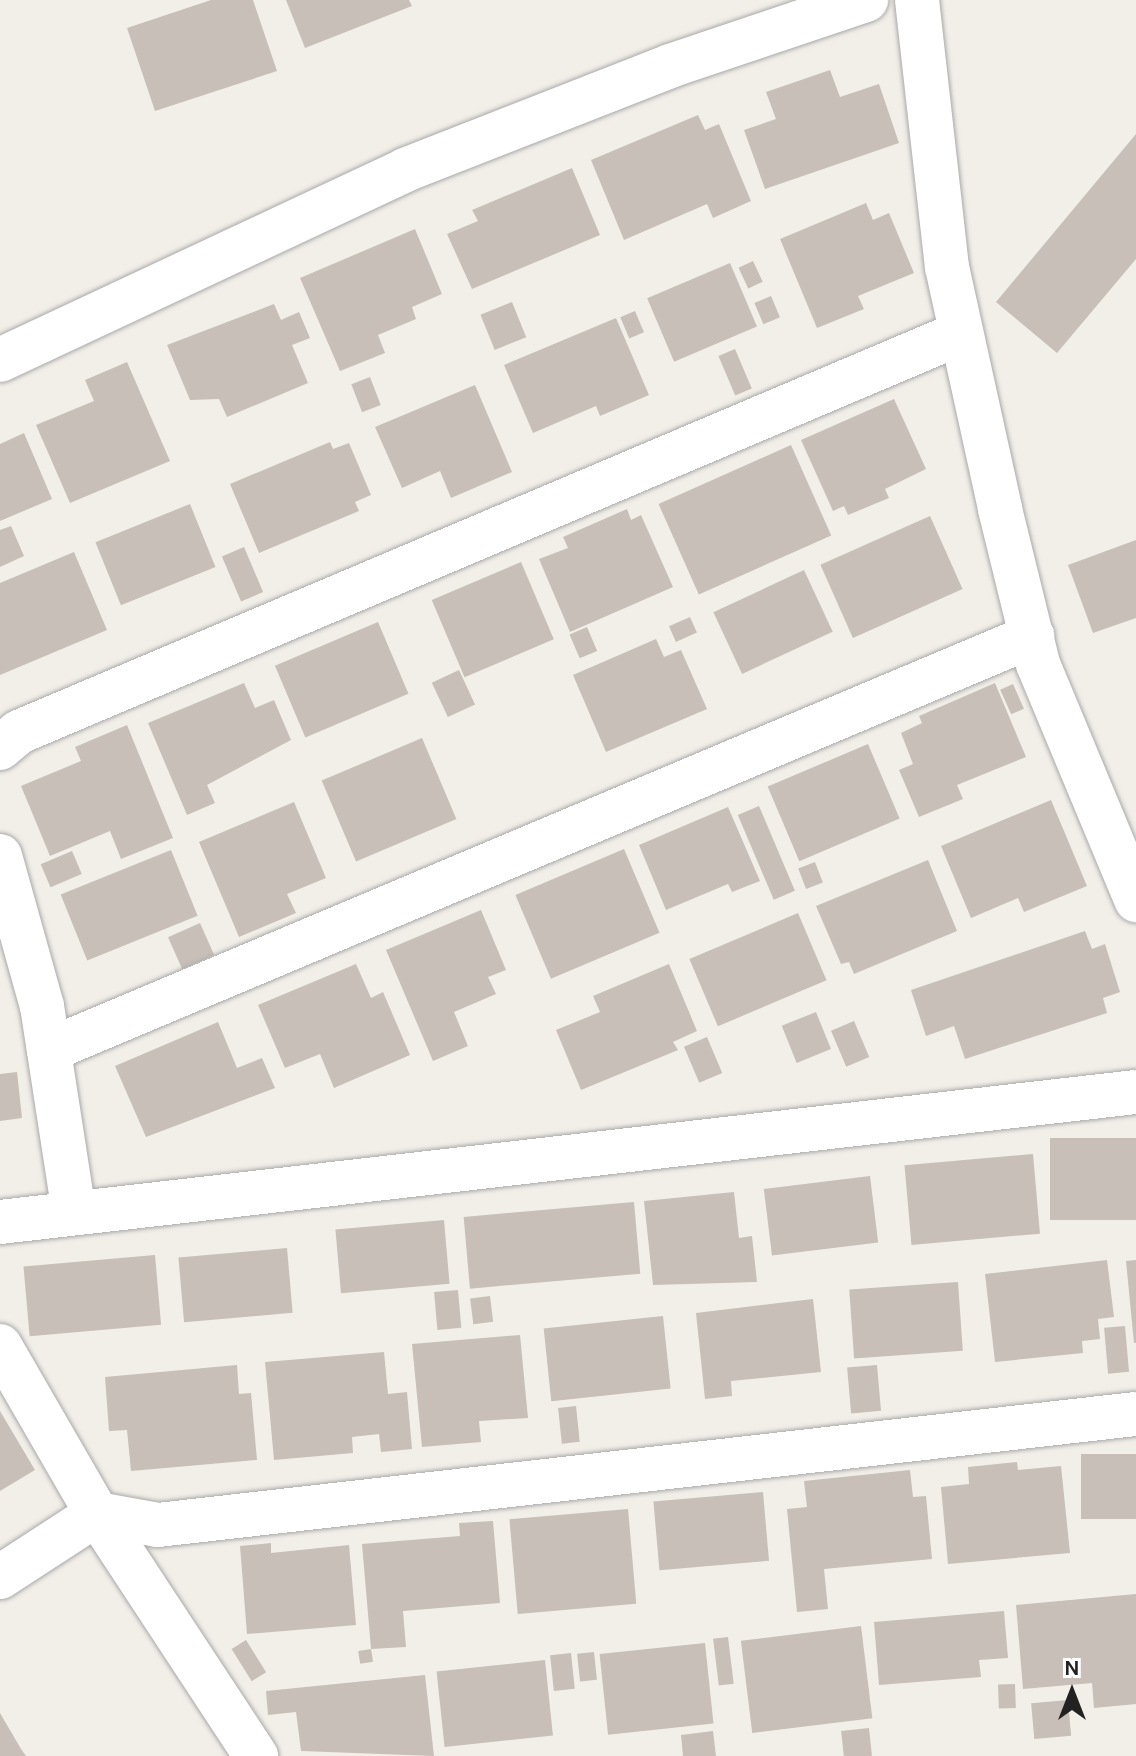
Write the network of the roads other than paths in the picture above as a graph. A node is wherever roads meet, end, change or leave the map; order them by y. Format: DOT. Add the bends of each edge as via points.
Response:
graph roads {
  1 [pos="866,0"];
  2 [pos="917,0"];
  3 [pos="961,333"];
  4 [pos="0,360"];
  5 [pos="1032,636"];
  6 [pos="0,748"];
  7 [pos="0,856"];
  8 [pos="1136,900"];
  9 [pos="49,1050"];
  10 [pos="1136,1092"];
  11 [pos="74,1213"];
  12 [pos="0,1222"];
  13 [pos="0,1346"];
  14 [pos="1136,1414"];
  15 [pos="97,1514"];
  16 [pos="0,1577"];
  17 [pos="256,1756"];
  1 -- 4 [label="street" via="670,66 405,170"];
  2 -- 3 [label="street"];
  3 -- 5 [label="street"];
  3 -- 6 [label="street" via="19,732"];
  5 -- 8 [label="street"];
  5 -- 9 [label="street"];
  7 -- 9 [label="street"];
  9 -- 11 [label="street"];
  10 -- 11 [label="street"];
  11 -- 12 [label="street"];
  13 -- 15 [label="street"];
  14 -- 15 [label="street" via="158,1525"];
  15 -- 16 [label="street"];
  15 -- 17 [label="street"];
}
